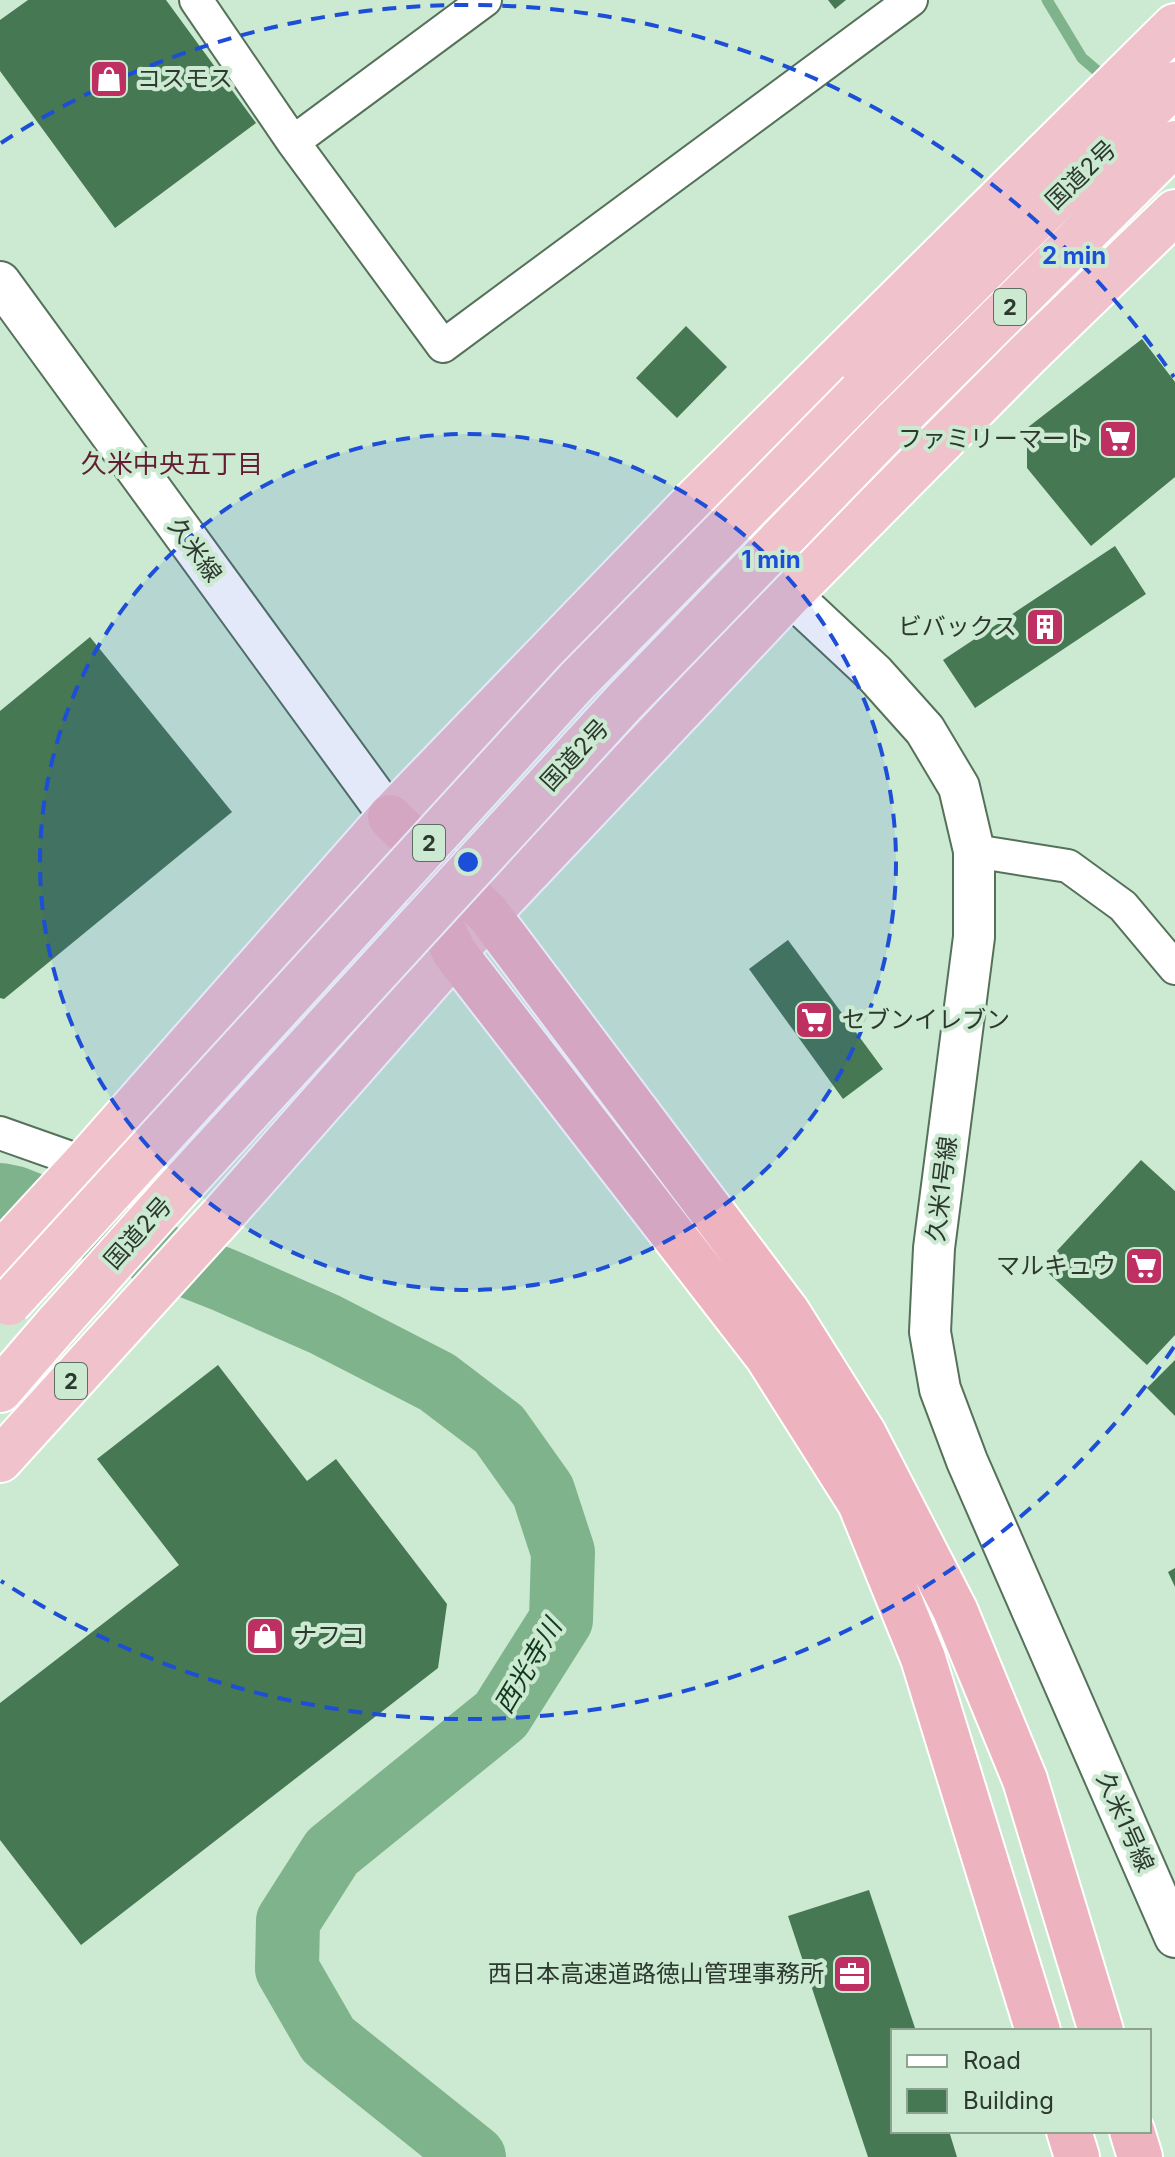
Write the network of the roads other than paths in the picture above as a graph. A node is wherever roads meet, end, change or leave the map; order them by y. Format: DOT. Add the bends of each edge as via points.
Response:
graph roads {
  1 [pos="196,0"];
  2 [pos="485,0"];
  3 [pos="911,0"];
  4 [pos="1175,26"];
  5 [pos="1159,71"];
  6 [pos="293,142"];
  7 [pos="1175,143"];
  8 [pos="1111,176"];
  9 [pos="1175,212"];
  10 [pos="0,282"];
  11 [pos="695,501"];
  12 [pos="789,595"];
  13 [pos="390,817"];
  14 [pos="974,851"];
  15 [pos="488,914"];
  16 [pos="454,952"];
  17 [pos="1175,968"];
  18 [pos="0,1133"];
  19 [pos="85,1163"];
  20 [pos="2,1253"];
  21 [pos="4,1308"];
  22 [pos="0,1390"];
  23 [pos="0,1460"];
  24 [pos="1175,1937"];
  25 [pos="1037,2029"];
  26 [pos="1100,2029"];
  27 [pos="1070,2133"];
  28 [pos="1133,2133"];
  29 [pos="1077,2157"];
  30 [pos="1140,2157"];
  1 -- 6 [label="street"];
  2 -- 6 [label="street"];
  3 -- 6 [label="street" via="443,346"];
  4 -- 5 [label="highway, 2"];
  5 -- 8 [label="highway, 国道2号 / 2"];
  5 -- 11 [label="highway, 2" via="1095,105"];
  7 -- 8 [label="highway, 国道2号 / 2"];
  8 -- 21 [label="highway, 国道2号 / 2, bridge" via="860,393 577,681"];
  8 -- 22 [label="highway, 国道2号 / 2, bridge" via="893,424 624,702"];
  9 -- 12 [label="highway, 2"];
  10 -- 13 [label="street, 久米線"];
  11 -- 12 [label="street, 久米1号線"];
  11 -- 13 [label="highway, 2"];
  12 -- 14 [label="street, 久米1号線" via="874,673 925,730 959,787"];
  12 -- 15 [label="highway, 2"];
  13 -- 15 [label="highway"];
  13 -- 16 [label="highway"];
  13 -- 19 [label="highway, 2"];
  14 -- 17 [label="street" via="1068,866 1123,906"];
  14 -- 24 [label="street, 久米1号線" via="974,937 934,1248 932,1346 940,1389 967,1461"];
  15 -- 16 [label="highway, 2"];
  15 -- 26 [label="highway" via="788,1313 864,1434 955,1610 1025,1780"];
  16 -- 23 [label="highway, 2"];
  16 -- 25 [label="highway" via="767,1356 860,1503 923,1658"];
  18 -- 19 [label="street"];
  19 -- 20 [label="highway, 2"];
  27 -- 29 [label="highway"];
  28 -- 30 [label="highway"];
}
